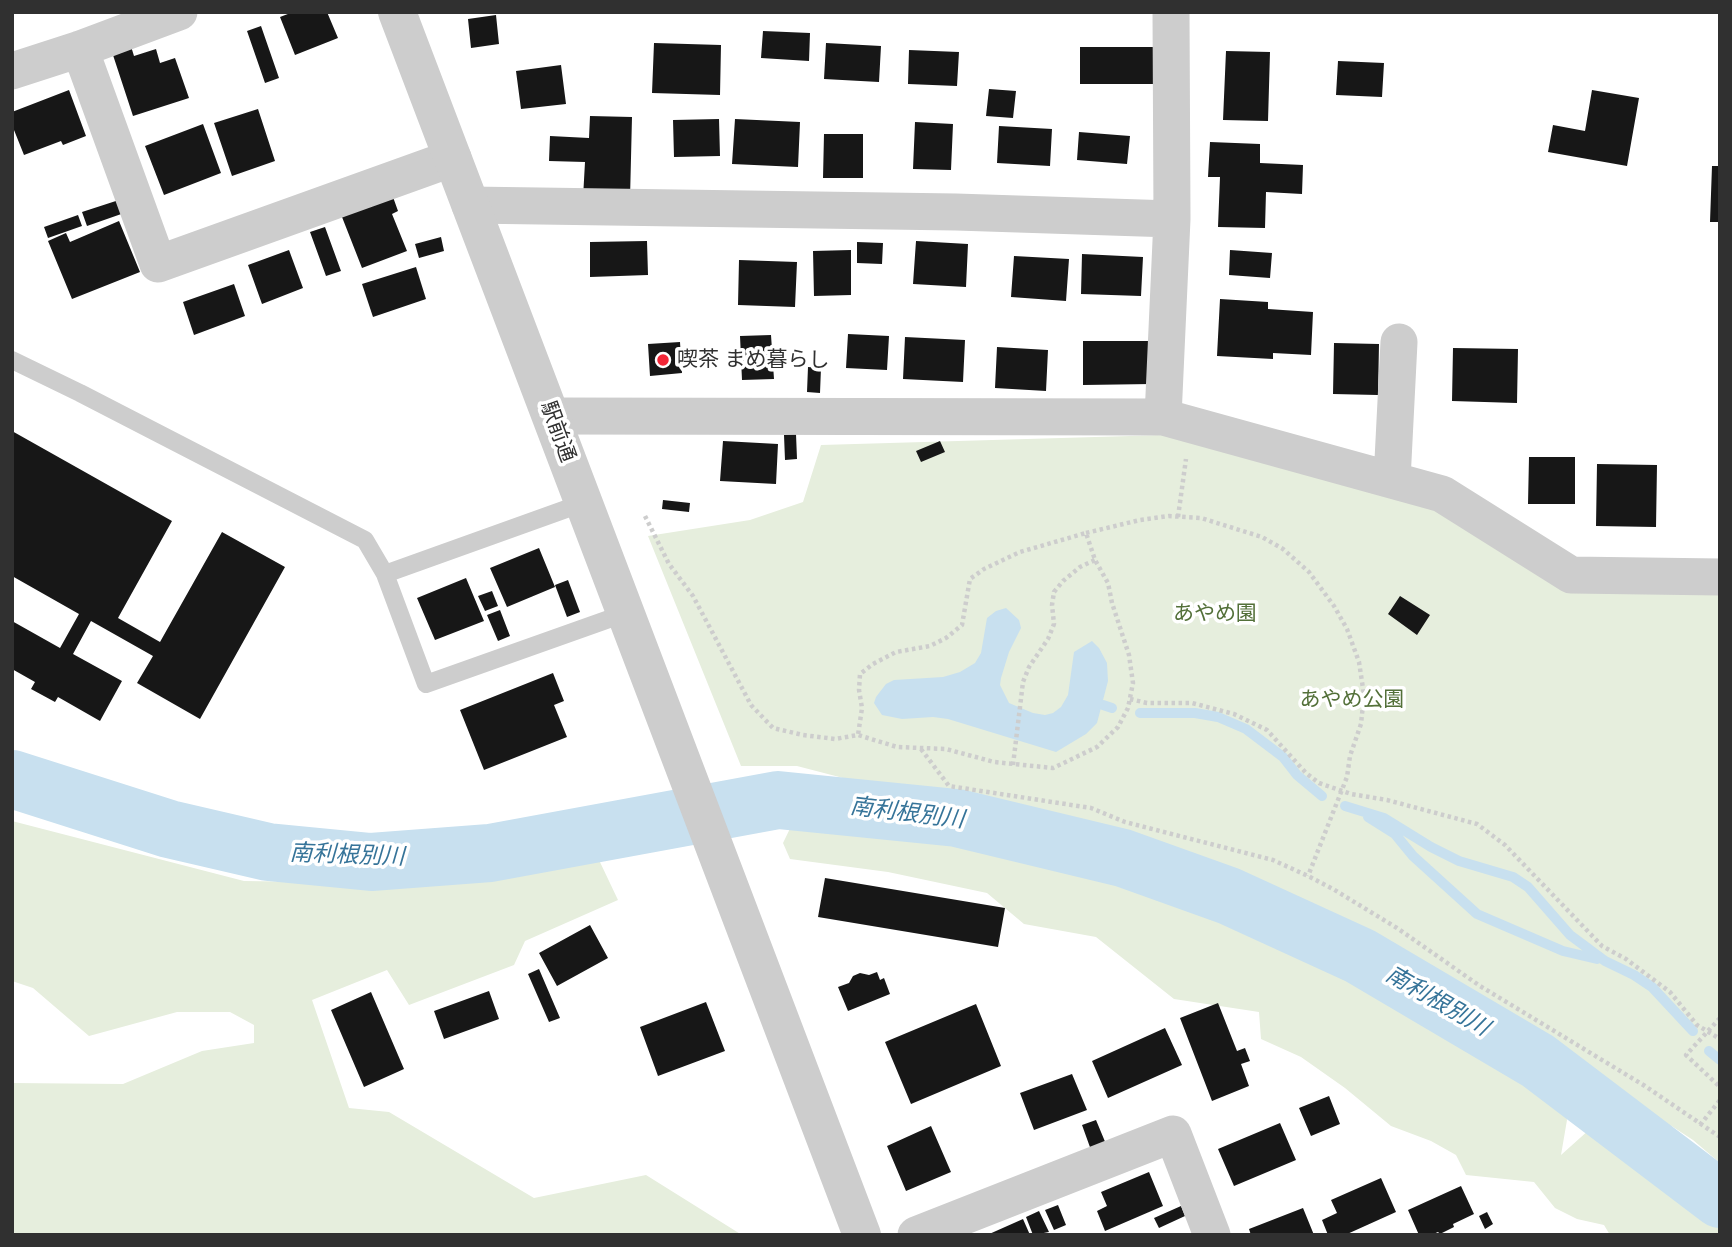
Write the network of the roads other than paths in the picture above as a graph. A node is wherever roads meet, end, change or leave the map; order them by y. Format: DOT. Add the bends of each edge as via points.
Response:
graph roads {
  1 [pos="179,12"];
  2 [pos="397,12"];
  3 [pos="1171,12"];
  4 [pos="80,49"];
  5 [pos="12,71"];
  6 [pos="453,158"];
  7 [pos="470,205"];
  8 [pos="1172,219"];
  9 [pos="1399,342"];
  10 [pos="12,360"];
  11 [pos="551,416"];
  12 [pos="1177,421"];
  13 [pos="1392,480"];
  14 [pos="583,503"];
  15 [pos="385,574"];
  16 [pos="1720,577"];
  17 [pos="626,613"];
  18 [pos="862,1235"];
  19 [pos="916,1235"];
  20 [pos="1212,1235"];
  1 -- 4 [label="street"];
  2 -- 6 [label="street, 駅前通"];
  3 -- 8 [label="street"];
  4 -- 5 [label="street"];
  4 -- 6 [label="street" via="158,264"];
  6 -- 7 [label="street, 駅前通"];
  7 -- 8 [label="street"];
  7 -- 11 [label="street, 駅前通"];
  8 -- 12 [label="street"];
  9 -- 13 [label="street"];
  10 -- 15 [label="lane" via="365,540"];
  11 -- 12 [label="street"];
  11 -- 14 [label="street, 駅前通"];
  12 -- 13 [label="street"];
  13 -- 16 [label="street" via="1442,494 1571,575"];
  14 -- 15 [label="lane"];
  14 -- 17 [label="street, 駅前通"];
  15 -- 17 [label="lane" via="426,684"];
  17 -- 18 [label="street, 駅前通"];
  19 -- 20 [label="street" via="1173,1134"];
}
